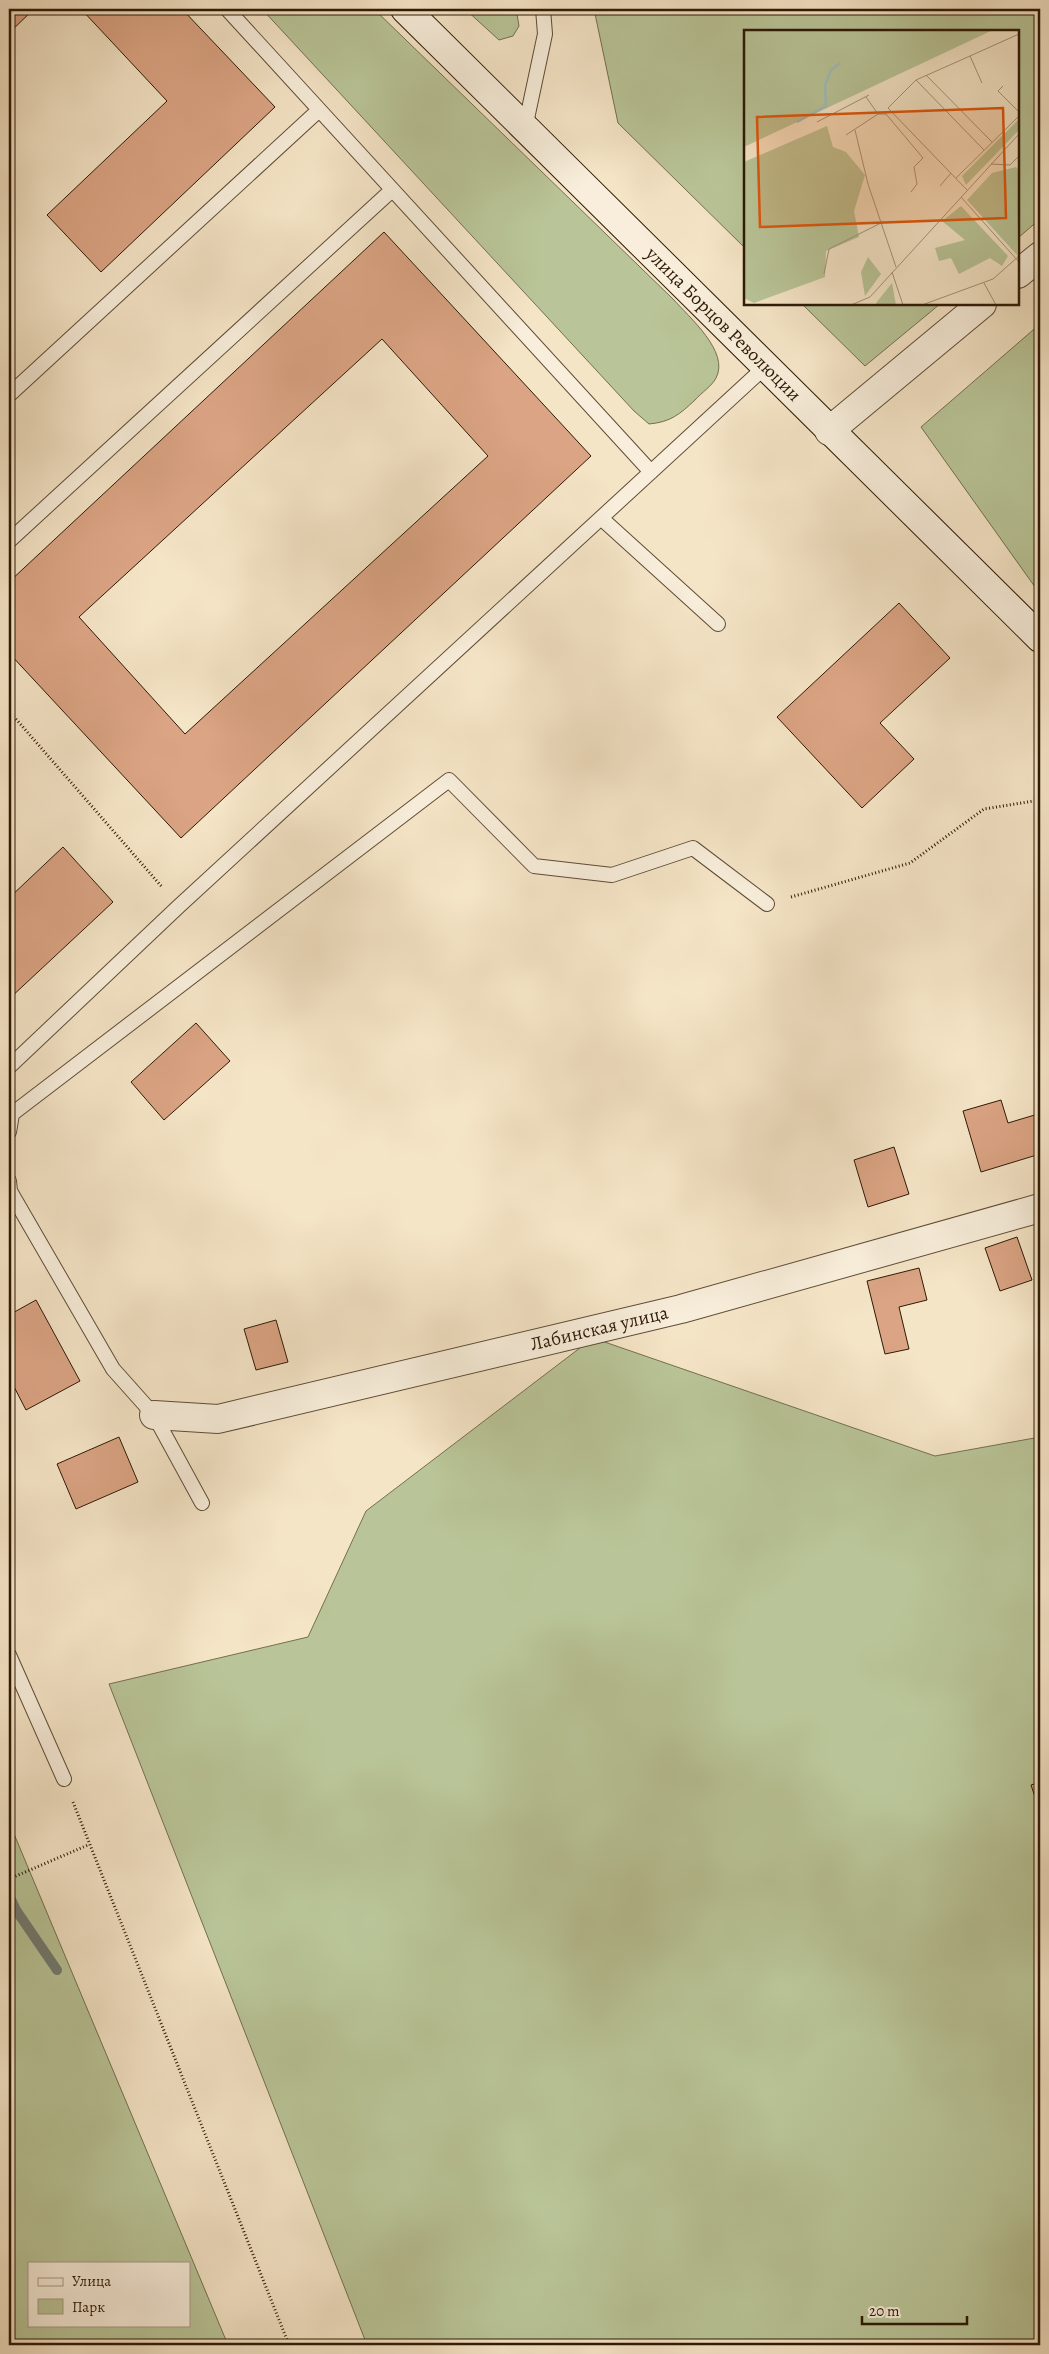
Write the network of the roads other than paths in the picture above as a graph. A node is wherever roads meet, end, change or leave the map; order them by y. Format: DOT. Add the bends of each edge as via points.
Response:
graph roads {
  1 [pos="227,9"];
  2 [pos="405,9"];
  3 [pos="544,9"];
  4 [pos="319,110"];
  5 [pos="525,128"];
  6 [pos="392,190"];
  7 [pos="1040,256"];
  8 [pos="1019,273"];
  9 [pos="981,305"];
  10 [pos="765,367"];
  11 [pos="9,395"];
  12 [pos="829,430"];
  13 [pos="651,472"];
  14 [pos="601,518"];
  15 [pos="9,541"];
  16 [pos="718,624"];
  17 [pos="1040,638"];
  18 [pos="767,904"];
  19 [pos="9,1067"];
  20 [pos="9,1132"];
  21 [pos="9,1188"];
  22 [pos="1040,1208"];
  23 [pos="154,1415"];
  24 [pos="202,1503"];
  25 [pos="9,1655"];
  26 [pos="64,1779"];
  1 -- 4 [label="lane"];
  2 -- 5 [label="street, улица Борцов Революции"];
  3 -- 5 [label="lane" via="545,34"];
  4 -- 6 [label="lane"];
  4 -- 11 [label="lane"];
  5 -- 10 [label="street, улица Борцов Революции"];
  6 -- 13 [label="lane"];
  6 -- 15 [label="lane"];
  7 -- 8 [label="street"];
  9 -- 12 [label="street"];
  10 -- 12 [label="street, улица Борцов Революции"];
  10 -- 13 [label="lane"];
  12 -- 17 [label="street, улица Борцов Революции"];
  13 -- 14 [label="lane"];
  14 -- 16 [label="lane"];
  14 -- 19 [label="lane"];
  18 -- 20 [label="lane" via="693,848 612,875 534,866 449,780 12,1114"];
  21 -- 23 [label="lane" via="114,1369"];
  22 -- 23 [label="street, Лабинская улица" via="681,1309 218,1419"];
  23 -- 24 [label="lane"];
  25 -- 26 [label="lane"];
}
